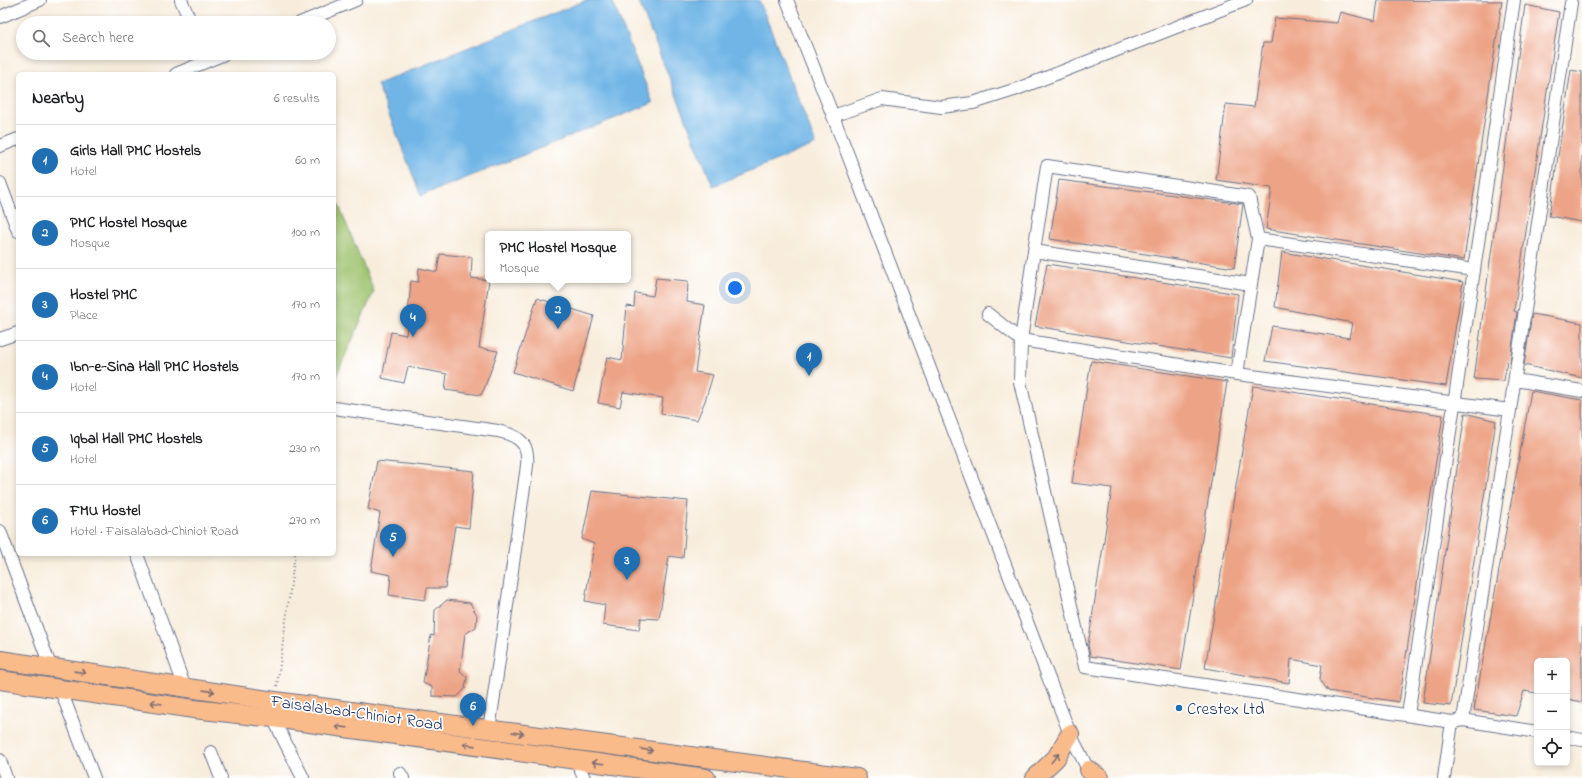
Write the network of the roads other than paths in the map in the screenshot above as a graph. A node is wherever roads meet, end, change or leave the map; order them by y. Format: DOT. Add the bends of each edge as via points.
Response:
graph roads {
  1 [pos="40,0"];
  2 [pos="181,0"];
  3 [pos="356,0"];
  4 [pos="787,0"];
  5 [pos="1246,0"];
  6 [pos="1514,0"];
  7 [pos="1573,3"];
  8 [pos="332,4"];
  9 [pos="188,16"];
  10 [pos="312,16"];
  11 [pos="0,17"];
  12 [pos="200,60"];
  13 [pos="179,72"];
  14 [pos="833,116"];
  15 [pos="16,140"];
  16 [pos="0,146"];
  17 [pos="0,182"];
  18 [pos="16,226"];
  19 [pos="1258,239"];
  20 [pos="1034,251"];
  21 [pos="1474,270"];
  22 [pos="1251,284"];
  23 [pos="988,314"];
  24 [pos="16,334"];
  25 [pos="0,339"];
  26 [pos="1021,340"];
  27 [pos="1237,374"];
  28 [pos="1515,380"];
  29 [pos="1582,391"];
  30 [pos="1454,402"];
  31 [pos="336,408"];
  32 [pos="1510,410"];
  33 [pos="0,531"];
  34 [pos="138,556"];
  35 [pos="0,660"];
  36 [pos="51,668"];
  37 [pos="0,680"];
  38 [pos="60,688"];
  39 [pos="185,688"];
  40 [pos="274,709"];
  41 [pos="1408,716"];
  42 [pos="1458,721"];
  43 [pos="489,730"];
  44 [pos="1534,732"];
  45 [pos="1070,734"];
  46 [pos="1570,738"];
  47 [pos="1582,740"];
  48 [pos="211,752"];
  49 [pos="0,760"];
  50 [pos="576,760"];
  51 [pos="1094,775"];
  52 [pos="6,778"];
  53 [pos="94,778"];
  54 [pos="221,778"];
  55 [pos="303,778"];
  56 [pos="584,778"];
  57 [pos="706,778"];
  58 [pos="857,778"];
  59 [pos="1035,778"];
  60 [pos="1444,778"];
  1 -- 11 [label="street"];
  2 -- 9 [label="street"];
  3 -- 8 [label="street"];
  4 -- 14 [label="street"];
  5 -- 14 [label="street" via="1017,89 973,103 941,107 882,99"];
  6 -- 21 [label="street"];
  7 -- 28 [label="street"];
  8 -- 10 [label="street"];
  12 -- 13 [label="street"];
  14 -- 45 [label="street"];
  15 -- 16 [label="street"];
  17 -- 18 [label="street"];
  19 -- 20 [label="street" via="1249,197 1047,166"];
  19 -- 21 [label="street"];
  19 -- 22 [label="street"];
  20 -- 22 [label="street"];
  20 -- 26 [label="street"];
  21 -- 30 [label="street"];
  22 -- 27 [label="street"];
  23 -- 26 [label="street"];
  24 -- 25 [label="street"];
  26 -- 27 [label="street"];
  26 -- 41 [label="street" via="1020,382 1085,668"];
  27 -- 30 [label="street"];
  28 -- 29 [label="street"];
  28 -- 32 [label="street"];
  30 -- 32 [label="street"];
  30 -- 41 [label="street"];
  31 -- 43 [label="street" via="498,431 511,434 523,442 528,454"];
  32 -- 42 [label="street"];
  33 -- 36 [label="street"];
  34 -- 39 [label="street"];
  35 -- 36 [label="highway, Faisalabad–Chiniot Road"];
  36 -- 39 [label="highway, Faisalabad–Chiniot Road, one-way"];
  37 -- 38 [label="highway, Faisalabad–Chiniot Road"];
  40 -- 38 [label="highway, Faisalabad–Chiniot Road, one-way" via="194,709"];
  38 -- 53 [label="street"];
  39 -- 40 [label="highway, Faisalabad–Chiniot Road, one-way"];
  40 -- 43 [label="highway, Faisalabad–Chiniot Road"];
  50 -- 40 [label="highway, Faisalabad–Chiniot Road, one-way"];
  40 -- 55 [label="street"];
  41 -- 42 [label="street"];
  42 -- 44 [label="street"];
  42 -- 60 [label="street"];
  43 -- 58 [label="highway, Faisalabad–Chiniot Road, one-way"];
  45 -- 51 [label="street"];
  59 -- 45 [label="highway, one-way" via="1056,758"];
  46 -- 47 [label="street"];
  48 -- 54 [label="street"];
  49 -- 52 [label="street"];
  50 -- 56 [label="street"];
  57 -- 50 [label="highway, Faisalabad–Chiniot Road, one-way"];
}
